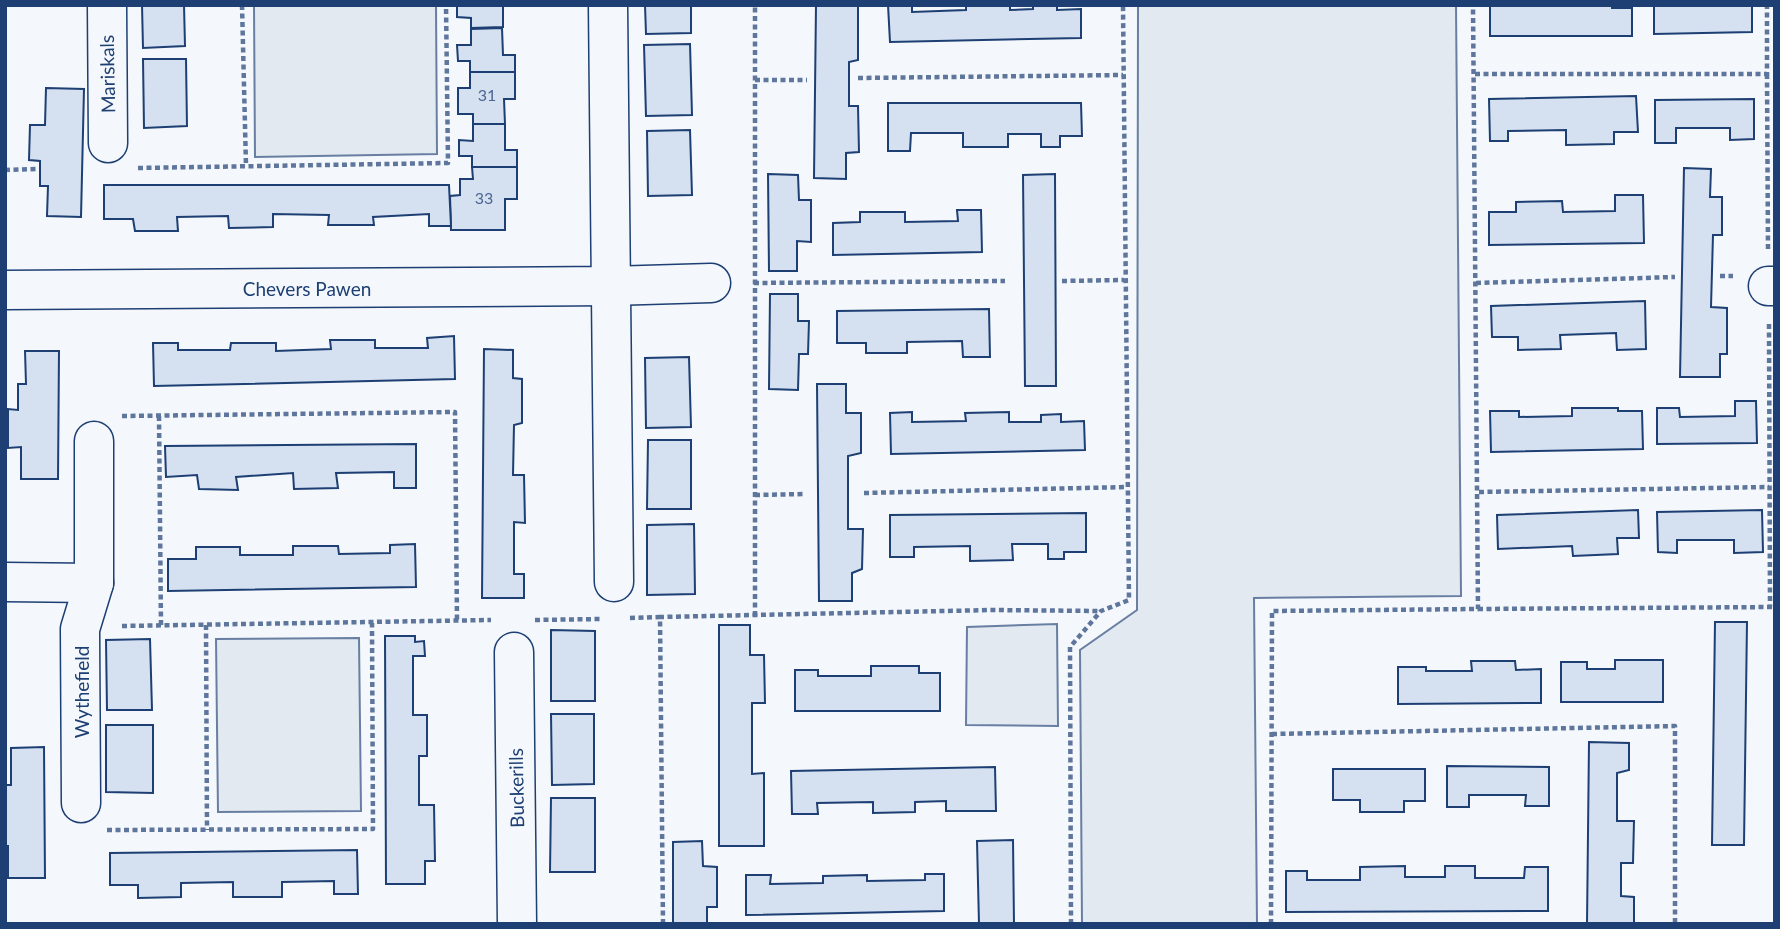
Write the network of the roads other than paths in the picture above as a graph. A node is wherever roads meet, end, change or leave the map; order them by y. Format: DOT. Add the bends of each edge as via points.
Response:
graph roads {
  1 [pos="107,5"];
  2 [pos="608,5"];
  3 [pos="119,155"];
  4 [pos="711,283"];
  5 [pos="610,286"];
  6 [pos="5,290"];
  7 [pos="107,429"];
  8 [pos="5,583"];
  9 [pos="94,583"];
  10 [pos="617,600"];
  11 [pos="512,631"];
  12 [pos="88,817"];
  13 [pos="517,924"];
  1 -- 3 [label="street, Mariskals"];
  2 -- 5 [label="street"];
  4 -- 5 [label="street, Chevers Pawen"];
  5 -- 6 [label="street, Chevers Pawen"];
  5 -- 10 [label="street"];
  7 -- 9 [label="street, Wythefield"];
  8 -- 9 [label="street"];
  9 -- 12 [label="street, Wythefield" via="80,629"];
  11 -- 13 [label="street, Buckerills"];
}
